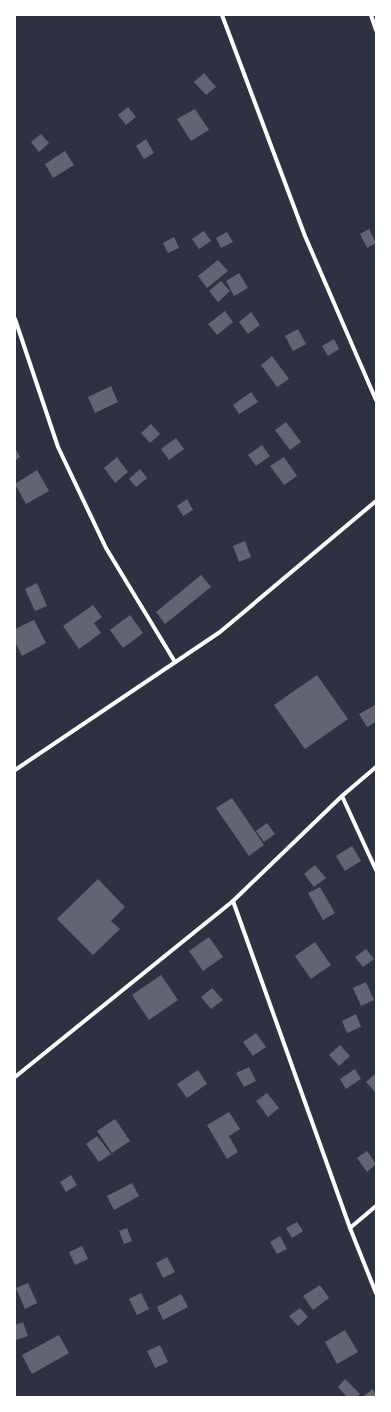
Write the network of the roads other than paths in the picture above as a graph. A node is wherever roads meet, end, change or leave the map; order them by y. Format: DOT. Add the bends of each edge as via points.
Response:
graph roads {
  1 [pos="222,15"];
  2 [pos="371,15"];
  3 [pos="376,30"];
  4 [pos="15,319"];
  5 [pos="376,400"];
  6 [pos="376,501"];
  7 [pos="175,662"];
  8 [pos="376,767"];
  9 [pos="15,770"];
  10 [pos="342,796"];
  11 [pos="376,870"];
  12 [pos="233,901"];
  13 [pos="15,1077"];
  14 [pos="376,1206"];
  15 [pos="350,1228"];
  16 [pos="376,1292"];
  1 -- 5 [label="street" via="306,236"];
  2 -- 3 [label="street"];
  4 -- 7 [label="street" via="58,447 106,548"];
  6 -- 7 [label="street" via="220,632"];
  7 -- 9 [label="street"];
  8 -- 10 [label="street"];
  10 -- 11 [label="street"];
  10 -- 12 [label="street"];
  12 -- 13 [label="street"];
  12 -- 15 [label="street"];
  14 -- 15 [label="street"];
  15 -- 16 [label="street"];
}
